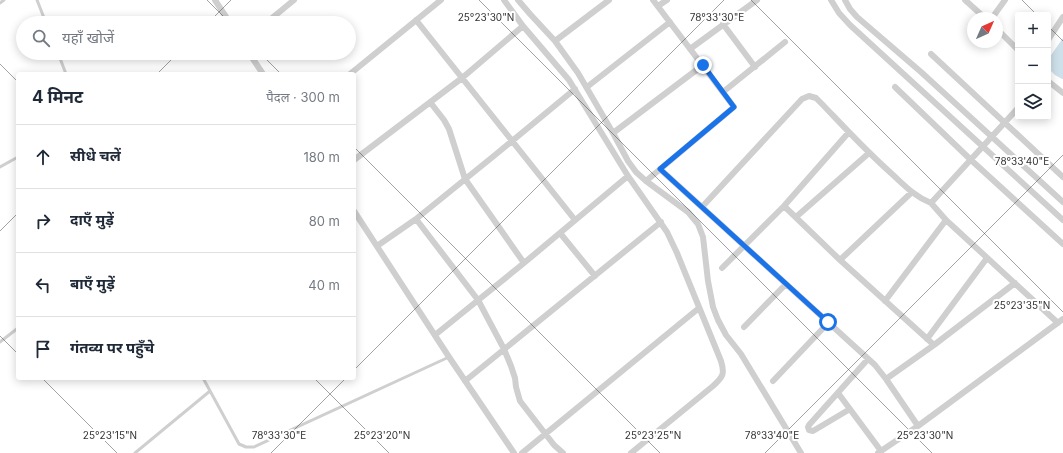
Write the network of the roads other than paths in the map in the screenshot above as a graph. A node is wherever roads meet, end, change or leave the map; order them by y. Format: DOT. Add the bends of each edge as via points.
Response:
graph roads {
  1 [pos="4,0"];
  2 [pos="37,0"];
  3 [pos="294,0"];
  4 [pos="441,0"];
  5 [pos="504,0"];
  6 [pos="518,0"];
  7 [pos="609,0"];
  8 [pos="653,0"];
  9 [pos="667,0"];
  10 [pos="757,0"];
  11 [pos="832,0"];
  12 [pos="846,0"];
  13 [pos="965,0"];
  14 [pos="1005,0"];
  15 [pos="217,1"];
  16 [pos="0,3"];
  17 [pos="658,6"];
  18 [pos="978,12"];
  19 [pos="996,12"];
  20 [pos="43,16"];
  21 [pos="226,16"];
  22 [pos="275,16"];
  23 [pos="1063,18"];
  24 [pos="416,20"];
  25 [pos="670,22"];
  26 [pos="723,24"];
  27 [pos="523,26"];
  28 [pos="1003,35"];
  29 [pos="1051,36"];
  30 [pos="555,41"];
  31 [pos="785,42"];
  32 [pos="1016,48"];
  33 [pos="690,49"];
  34 [pos="931,54"];
  35 [pos="61,60"];
  36 [pos="254,60"];
  37 [pos="703,65"];
  38 [pos="755,67"];
  39 [pos="65,72"];
  40 [pos="262,72"];
  41 [pos="352,72"];
  42 [pos="462,78"];
  43 [pos="1051,83"];
  44 [pos="587,87"];
  45 [pos="895,87"];
  46 [pos="575,89"];
  47 [pos="723,92"];
  48 [pos="1063,93"];
  49 [pos="430,102"];
  50 [pos="1015,111"];
  51 [pos="1005,123"];
  52 [pos="849,132"];
  53 [pos="613,133"];
  54 [pos="992,137"];
  55 [pos="512,141"];
  56 [pos="983,146"];
  57 [pos="869,153"];
  58 [pos="16,158"];
  59 [pos="356,158"];
  60 [pos="971,160"];
  61 [pos="0,167"];
  62 [pos="660,169"];
  63 [pos="628,176"];
  64 [pos="1063,177"];
  65 [pos="465,179"];
  66 [pos="646,181"];
  67 [pos="912,192"];
  68 [pos="1063,202"];
  69 [pos="931,203"];
  70 [pos="784,206"];
  71 [pos="702,207"];
  72 [pos="356,214"];
  73 [pos="796,217"];
  74 [pos="416,219"];
  75 [pos="575,220"];
  76 [pos="946,220"];
  77 [pos="1063,220"];
  78 [pos="661,222"];
  79 [pos="560,234"];
  80 [pos="1063,244"];
  81 [pos="743,245"];
  82 [pos="377,246"];
  83 [pos="987,258"];
  84 [pos="840,260"];
  85 [pos="524,263"];
  86 [pos="722,268"];
  87 [pos="595,276"];
  88 [pos="1015,283"];
  89 [pos="786,284"];
  90 [pos="478,300"];
  91 [pos="885,300"];
  92 [pos="699,308"];
  93 [pos="1063,319"];
  94 [pos="828,322"];
  95 [pos="1058,323"];
  96 [pos="744,327"];
  97 [pos="16,330"];
  98 [pos="435,335"];
  99 [pos="927,339"];
  100 [pos="0,342"];
  101 [pos="934,345"];
  102 [pos="504,349"];
  103 [pos="449,356"];
  104 [pos="868,359"];
  105 [pos="886,379"];
  106 [pos="204,380"];
  107 [pos="465,381"];
  108 [pos="773,381"];
  109 [pos="210,391"];
  110 [pos="838,392"];
  111 [pos="850,409"];
  112 [pos="918,426"];
  113 [pos="545,434"];
  114 [pos="140,449"];
  115 [pos="879,452"];
  116 [pos="135,453"];
  117 [pos="144,453"];
  118 [pos="514,453"];
  119 [pos="522,453"];
  120 [pos="563,453"];
  121 [pos="631,453"];
  122 [pos="801,453"];
  1 -- 16 [label="lane"];
  2 -- 20 [label="lane"];
  3 -- 22 [label="street"];
  4 -- 24 [label="street"];
  5 -- 27 [label="street"];
  6 -- 30 [label="street"];
  7 -- 30 [label="street"];
  8 -- 17 [label="street"];
  9 -- 17 [label="street"];
  10 -- 26 [label="street"];
  11 -- 56 [label="street" via="850,25"];
  12 -- 54 [label="street" via="857,17"];
  13 -- 18 [label="street"];
  14 -- 19 [label="street"];
  15 -- 21 [label="street"];
  17 -- 25 [label="street"];
  23 -- 29 [label="street"];
  24 -- 41 [label="street"];
  24 -- 42 [label="street"];
  25 -- 33 [label="street"];
  25 -- 44 [label="street"];
  26 -- 33 [label="street"];
  26 -- 38 [label="street"];
  27 -- 42 [label="street"];
  27 -- 46 [label="street"];
  28 -- 32 [label="street"];
  30 -- 44 [label="street"];
  31 -- 38 [label="street"];
  33 -- 37 [label="street"];
  34 -- 51 [label="street"];
  35 -- 39 [label="lane"];
  36 -- 40 [label="street"];
  37 -- 47 [label="street"];
  37 -- 53 [label="street"];
  38 -- 47 [label="street"];
  42 -- 49 [label="street"];
  42 -- 55 [label="street"];
  43 -- 48 [label="street"];
  44 -- 53 [label="street"];
  45 -- 60 [label="street"];
  46 -- 55 [label="street"];
  46 -- 63 [label="street"];
  47 -- 62 [label="street" via="734,107"];
  49 -- 59 [label="street"];
  49 -- 65 [label="street" via="449,129"];
  50 -- 51 [label="street"];
  51 -- 54 [label="street"];
  51 -- 64 [label="street"];
  52 -- 57 [label="street"];
  52 -- 70 [label="street"];
  52 -- 71 [label="street" via="816,98 809,96 802,99"];
  53 -- 66 [label="street" via="628,161"];
  54 -- 56 [label="street"];
  54 -- 68 [label="street"];
  55 -- 65 [label="street"];
  55 -- 75 [label="street"];
  56 -- 60 [label="street"];
  56 -- 77 [label="street"];
  57 -- 67 [label="street"];
  57 -- 73 [label="street"];
  58 -- 61 [label="lane"];
  60 -- 69 [label="street"];
  60 -- 80 [label="street"];
  62 -- 66 [label="street"];
  62 -- 71 [label="street"];
  63 -- 75 [label="street"];
  63 -- 78 [label="street"];
  65 -- 74 [label="street"];
  65 -- 85 [label="street"];
  66 -- 122 [label="street" via="688,212 698,224 703,237 708,281 718,320"];
  67 -- 69 [label="street"];
  67 -- 84 [label="street"];
  69 -- 76 [label="street"];
  70 -- 73 [label="street"];
  70 -- 81 [label="street"];
  71 -- 81 [label="street"];
  72 -- 82 [label="street"];
  73 -- 84 [label="street"];
  74 -- 82 [label="street"];
  74 -- 90 [label="street"];
  75 -- 79 [label="street"];
  76 -- 83 [label="street"];
  76 -- 91 [label="street"];
  78 -- 87 [label="street"];
  78 -- 92 [label="street" via="677,253"];
  79 -- 85 [label="street"];
  79 -- 87 [label="street"];
  81 -- 86 [label="street"];
  81 -- 89 [label="street"];
  82 -- 98 [label="street"];
  83 -- 88 [label="street"];
  83 -- 99 [label="street"];
  84 -- 91 [label="street"];
  85 -- 90 [label="street"];
  87 -- 102 [label="street"];
  88 -- 95 [label="street"];
  88 -- 101 [label="street"];
  89 -- 94 [label="street"];
  89 -- 96 [label="street"];
  90 -- 98 [label="street"];
  90 -- 102 [label="street"];
  91 -- 99 [label="street"];
  92 -- 113 [label="street"];
  92 -- 121 [label="street" via="722,361 722,378"];
  93 -- 95 [label="street"];
  94 -- 104 [label="street"];
  94 -- 108 [label="street"];
  95 -- 112 [label="street"];
  97 -- 100 [label="lane"];
  98 -- 103 [label="street"];
  99 -- 101 [label="street"];
  101 -- 105 [label="street"];
  102 -- 107 [label="street"];
  102 -- 113 [label="street" via="514,372 520,401"];
  103 -- 107 [label="street"];
  103 -- 109 [label="lane" via="254,447 240,444"];
  104 -- 105 [label="street"];
  104 -- 110 [label="street"];
  105 -- 112 [label="street"];
  106 -- 109 [label="lane"];
  107 -- 118 [label="street"];
  109 -- 114 [label="lane"];
  110 -- 111 [label="street"];
  110 -- 111 [label="street" via="809,425 809,430 813,432"];
  111 -- 115 [label="street"];
  112 -- 115 [label="street"];
  113 -- 119 [label="street"];
  113 -- 120 [label="street"];
  114 -- 116 [label="lane"];
  114 -- 117 [label="lane"];
}
